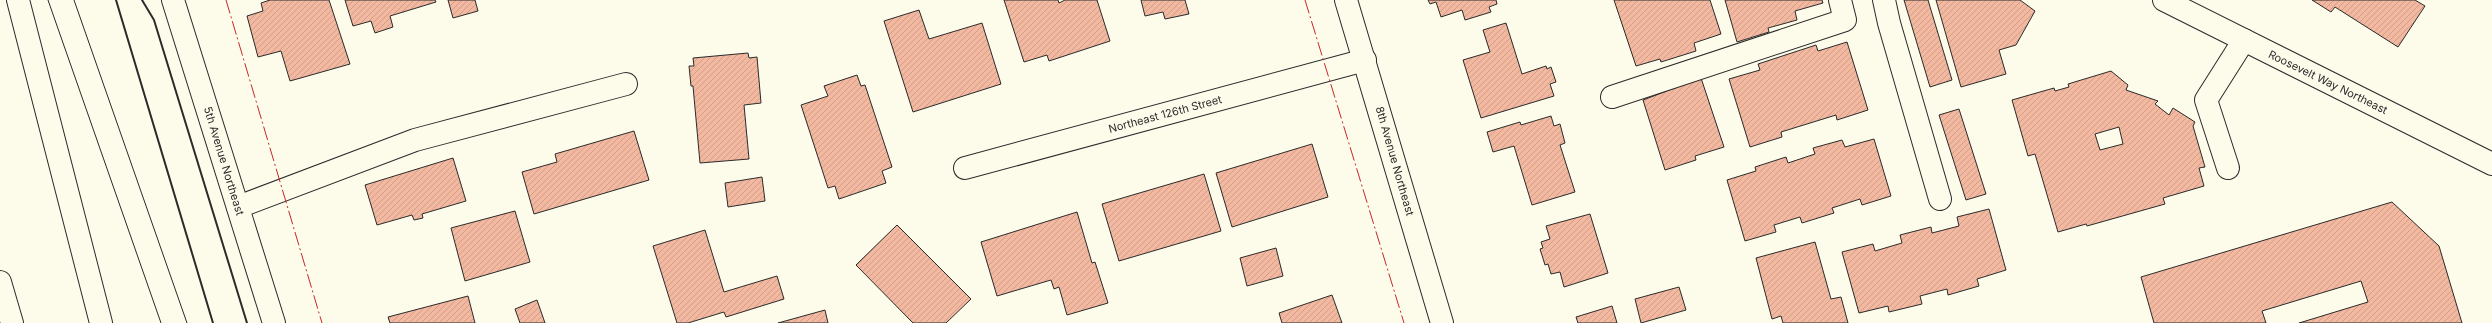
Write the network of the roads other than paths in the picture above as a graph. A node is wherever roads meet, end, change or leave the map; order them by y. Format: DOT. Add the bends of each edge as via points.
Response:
graph roads {
  1 [pos="18,0"];
  2 [pos="173,0"];
  3 [pos="1346,0"];
  4 [pos="1840,0"];
  5 [pos="1884,0"];
  6 [pos="2164,0"];
  7 [pos="2244,40"];
  8 [pos="1365,60"];
  9 [pos="626,84"];
  10 [pos="1612,96"];
  11 [pos="2492,164"];
  12 [pos="965,168"];
  13 [pos="2228,168"];
  14 [pos="1940,198"];
  15 [pos="238,207"];
  16 [pos="0,282"];
  17 [pos="12,323"];
  18 [pos="101,323"];
  19 [pos="274,323"];
  20 [pos="1442,323"];
  1 -- 18 [label="main road"];
  2 -- 15 [label="main road, 5th Avenue Northeast"];
  3 -- 8 [label="main road, 8th Avenue Northeast"];
  4 -- 10 [label="main road" via="1845,20"];
  5 -- 14 [label="main road"];
  6 -- 7 [label="main road, Roosevelt Way Northeast"];
  7 -- 11 [label="main road, Roosevelt Way Northeast"];
  7 -- 13 [label="main road" via="2206,100"];
  8 -- 12 [label="main road, Northeast 126th Street"];
  8 -- 20 [label="main road, 8th Avenue Northeast"];
  9 -- 15 [label="main road" via="415,140"];
  15 -- 19 [label="main road, 5th Avenue Northeast"];
  16 -- 17 [label="main road"];
}
